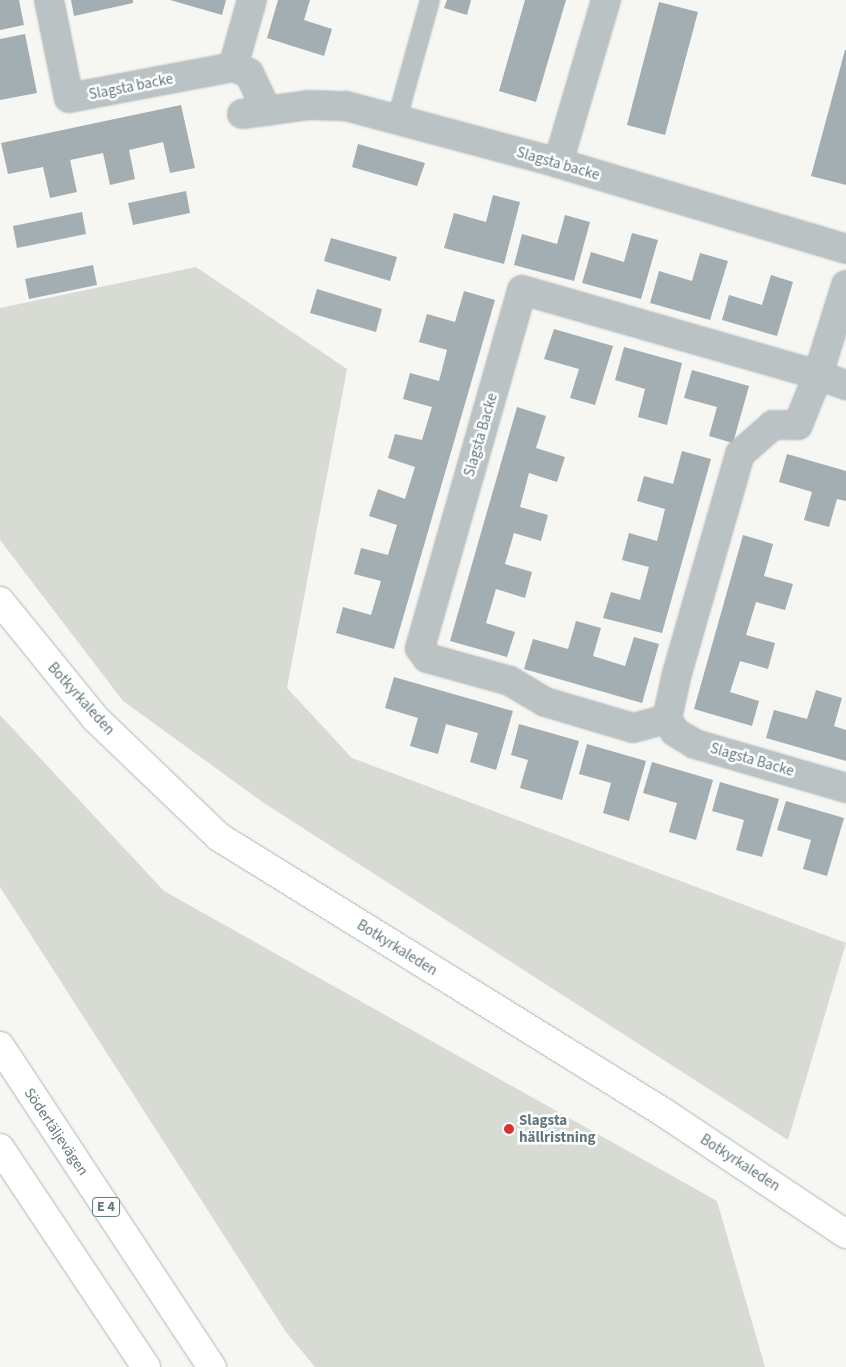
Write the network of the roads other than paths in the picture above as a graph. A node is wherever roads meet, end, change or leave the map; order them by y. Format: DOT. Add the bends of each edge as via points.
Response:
graph roads {
  1 [pos="49,0"];
  2 [pos="252,0"];
  3 [pos="430,0"];
  4 [pos="606,0"];
  5 [pos="233,67"];
  6 [pos="397,119"];
  7 [pos="558,163"];
  8 [pos="846,249"];
  9 [pos="846,285"];
  10 [pos="818,375"];
  11 [pos="846,385"];
  12 [pos="0,601"];
  13 [pos="667,719"];
  14 [pos="846,788"];
  15 [pos="0,1046"];
  16 [pos="0,1148"];
  17 [pos="846,1234"];
  18 [pos="146,1367"];
  19 [pos="212,1367"];
  1 -- 5 [label="street, Slagsta backe" via="69,98"];
  2 -- 5 [label="street"];
  3 -- 6 [label="lane"];
  4 -- 7 [label="street"];
  5 -- 6 [label="street, Slagsta backe" via="250,73 255,113 310,105 346,106"];
  6 -- 7 [label="street, Slagsta backe"];
  7 -- 8 [label="street, Slagsta backe"];
  9 -- 10 [label="street"];
  10 -- 11 [label="street, Slagsta Backe"];
  10 -- 13 [label="street" via="798,425 773,426 740,454 676,673"];
  10 -- 13 [label="street, Slagsta Backe" via="522,290 420,648 426,658 510,681 545,702 633,728"];
  12 -- 17 [label="main road, Botkyrkaleden" via="96,719 219,837 663,1112"];
  13 -- 14 [label="street, Slagsta Backe" via="675,732 695,744"];
  15 -- 19 [label="main road, Södertäljevägen / E 4"];
  16 -- 18 [label="main road"];
}
